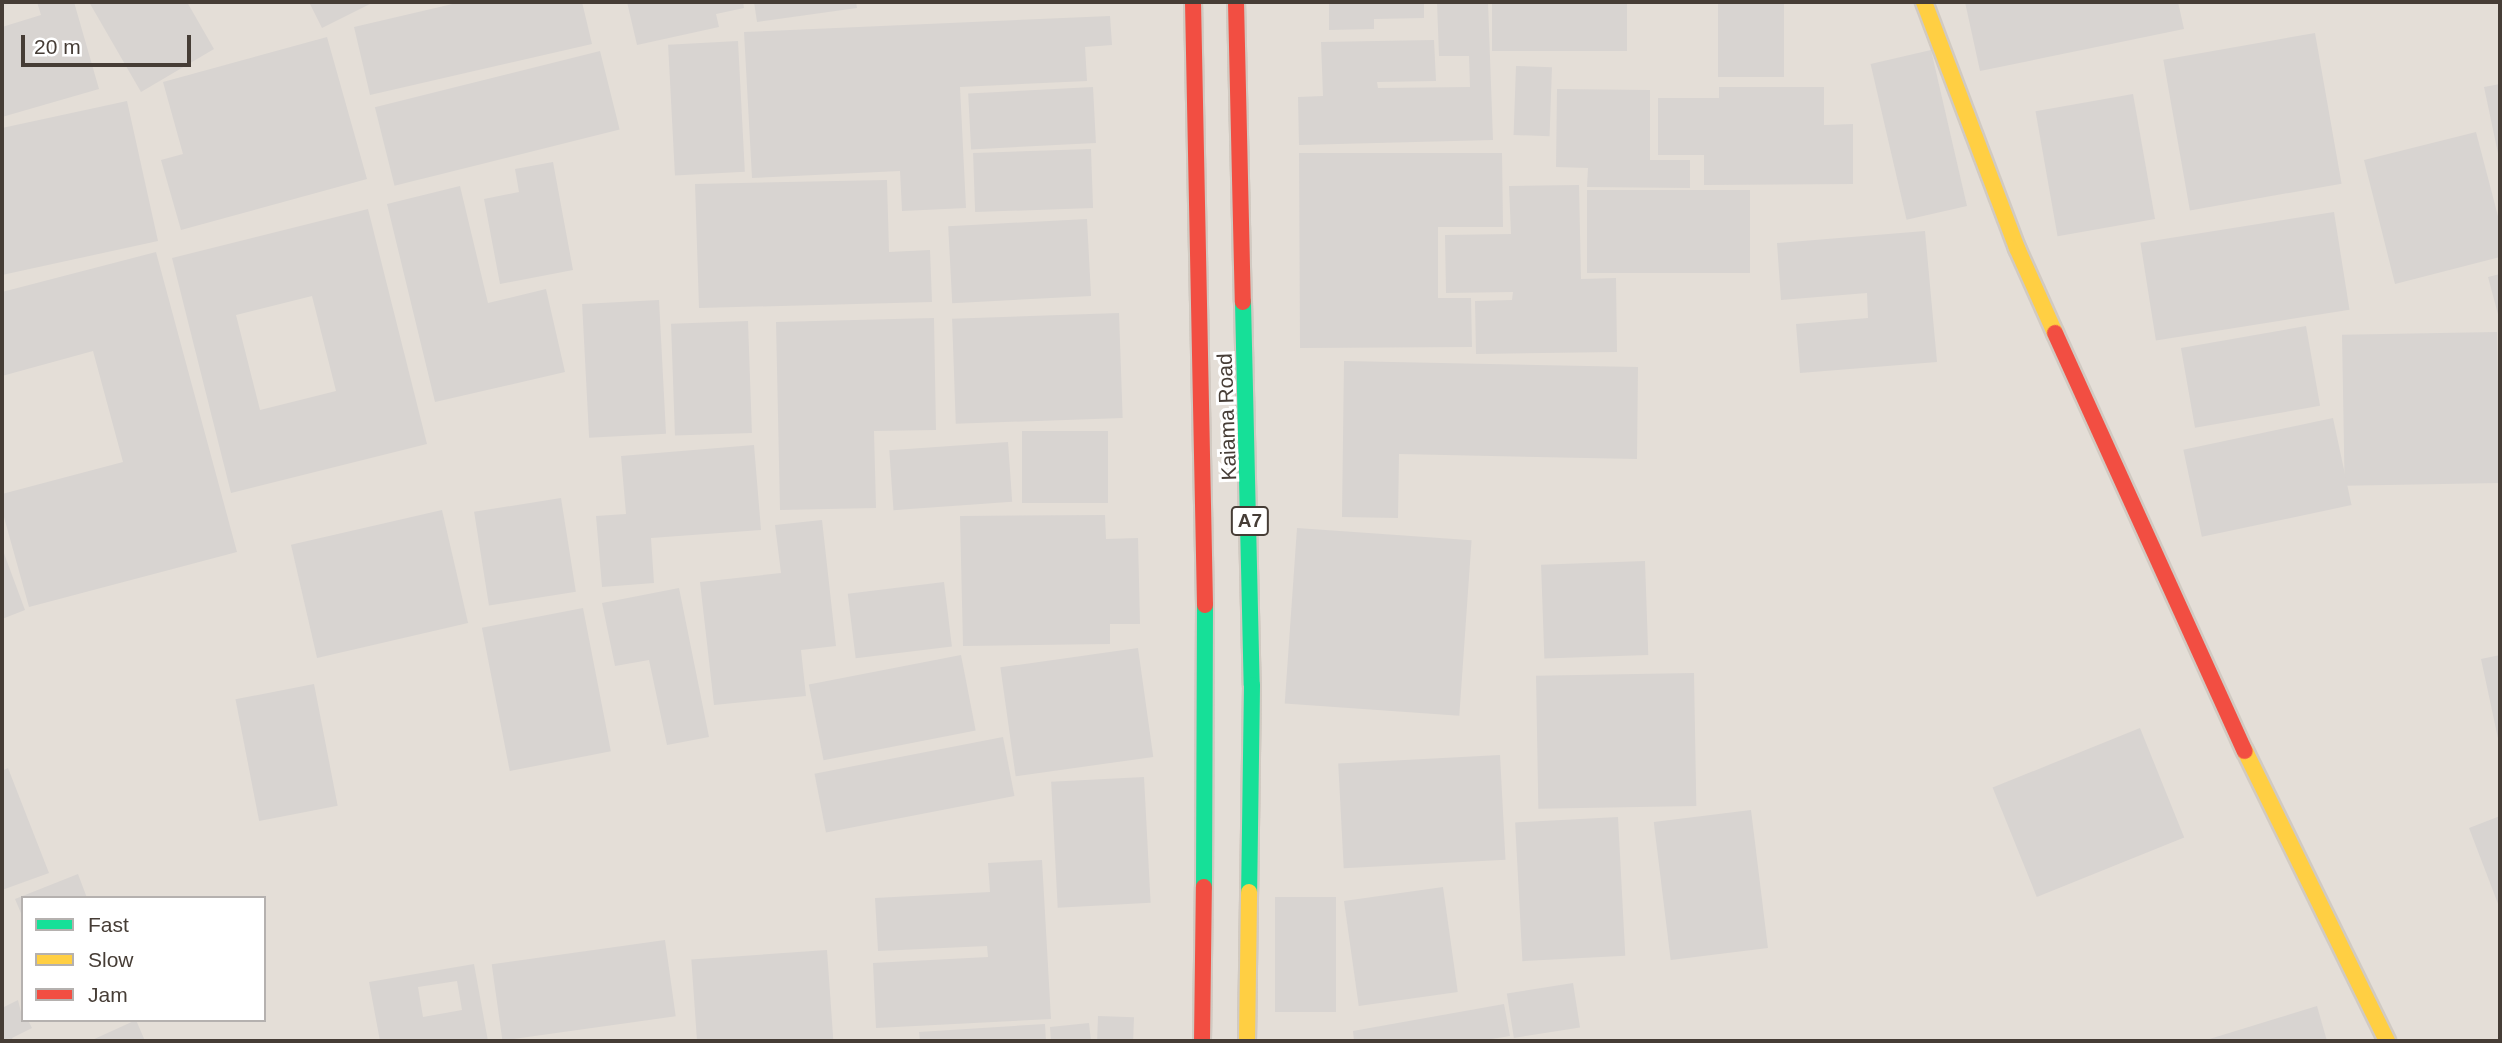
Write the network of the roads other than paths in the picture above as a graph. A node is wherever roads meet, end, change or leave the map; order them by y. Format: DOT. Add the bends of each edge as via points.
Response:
graph roads {
  1 [pos="1193,2"];
  2 [pos="1236,2"];
  3 [pos="1924,2"];
  4 [pos="1202,1041"];
  5 [pos="1247,1041"];
  6 [pos="2387,1041"];
  1 -- 4 [label="main road, Kaiama Road / A7" via="1207,688"];
  2 -- 5 [label="main road, Kaiama Road / A7" via="1252,685"];
  3 -- 6 [label="main road" via="2017,248 2256,775"];
}
